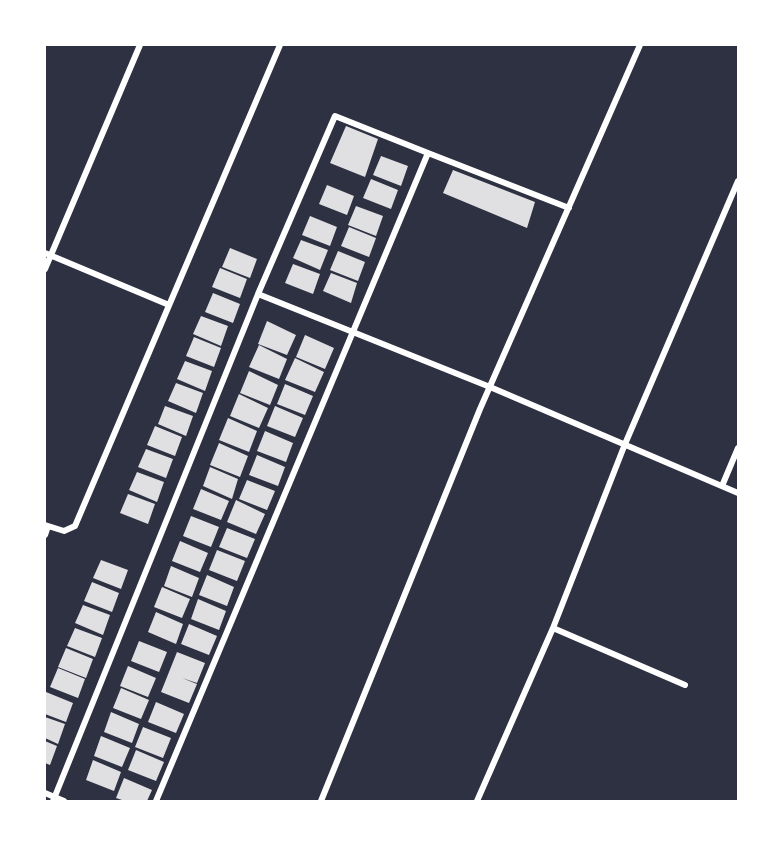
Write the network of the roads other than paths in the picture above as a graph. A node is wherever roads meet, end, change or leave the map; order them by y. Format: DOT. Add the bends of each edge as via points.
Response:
graph roads {
  1 [pos="140,45"];
  2 [pos="280,45"];
  3 [pos="640,45"];
  4 [pos="428,153"];
  5 [pos="738,181"];
  6 [pos="569,208"];
  7 [pos="48,254"];
  8 [pos="45,269"];
  9 [pos="258,294"];
  10 [pos="169,305"];
  11 [pos="352,331"];
  12 [pos="490,387"];
  13 [pos="625,444"];
  14 [pos="738,448"];
  15 [pos="722,486"];
  16 [pos="738,493"];
  17 [pos="47,525"];
  18 [pos="45,535"];
  19 [pos="553,628"];
  20 [pos="685,685"];
  21 [pos="45,793"];
  22 [pos="54,799"];
  23 [pos="64,801"];
  24 [pos="156,801"];
  25 [pos="321,801"];
  26 [pos="477,801"];
  1 -- 7 [label="street"];
  2 -- 10 [label="street"];
  3 -- 6 [label="street"];
  4 -- 6 [label="street"];
  4 -- 9 [label="street" via="335,116"];
  4 -- 11 [label="street"];
  5 -- 13 [label="street"];
  6 -- 12 [label="street"];
  7 -- 8 [label="street"];
  7 -- 10 [label="street"];
  9 -- 11 [label="street"];
  9 -- 22 [label="street"];
  10 -- 17 [label="street" via="75,526 64,531"];
  11 -- 12 [label="street"];
  11 -- 24 [label="street"];
  12 -- 13 [label="street"];
  12 -- 25 [label="street"];
  13 -- 15 [label="street"];
  13 -- 19 [label="street"];
  14 -- 15 [label="street"];
  15 -- 16 [label="street"];
  17 -- 18 [label="street"];
  19 -- 20 [label="street"];
  19 -- 26 [label="street"];
  21 -- 22 [label="street"];
  22 -- 23 [label="street"];
}
